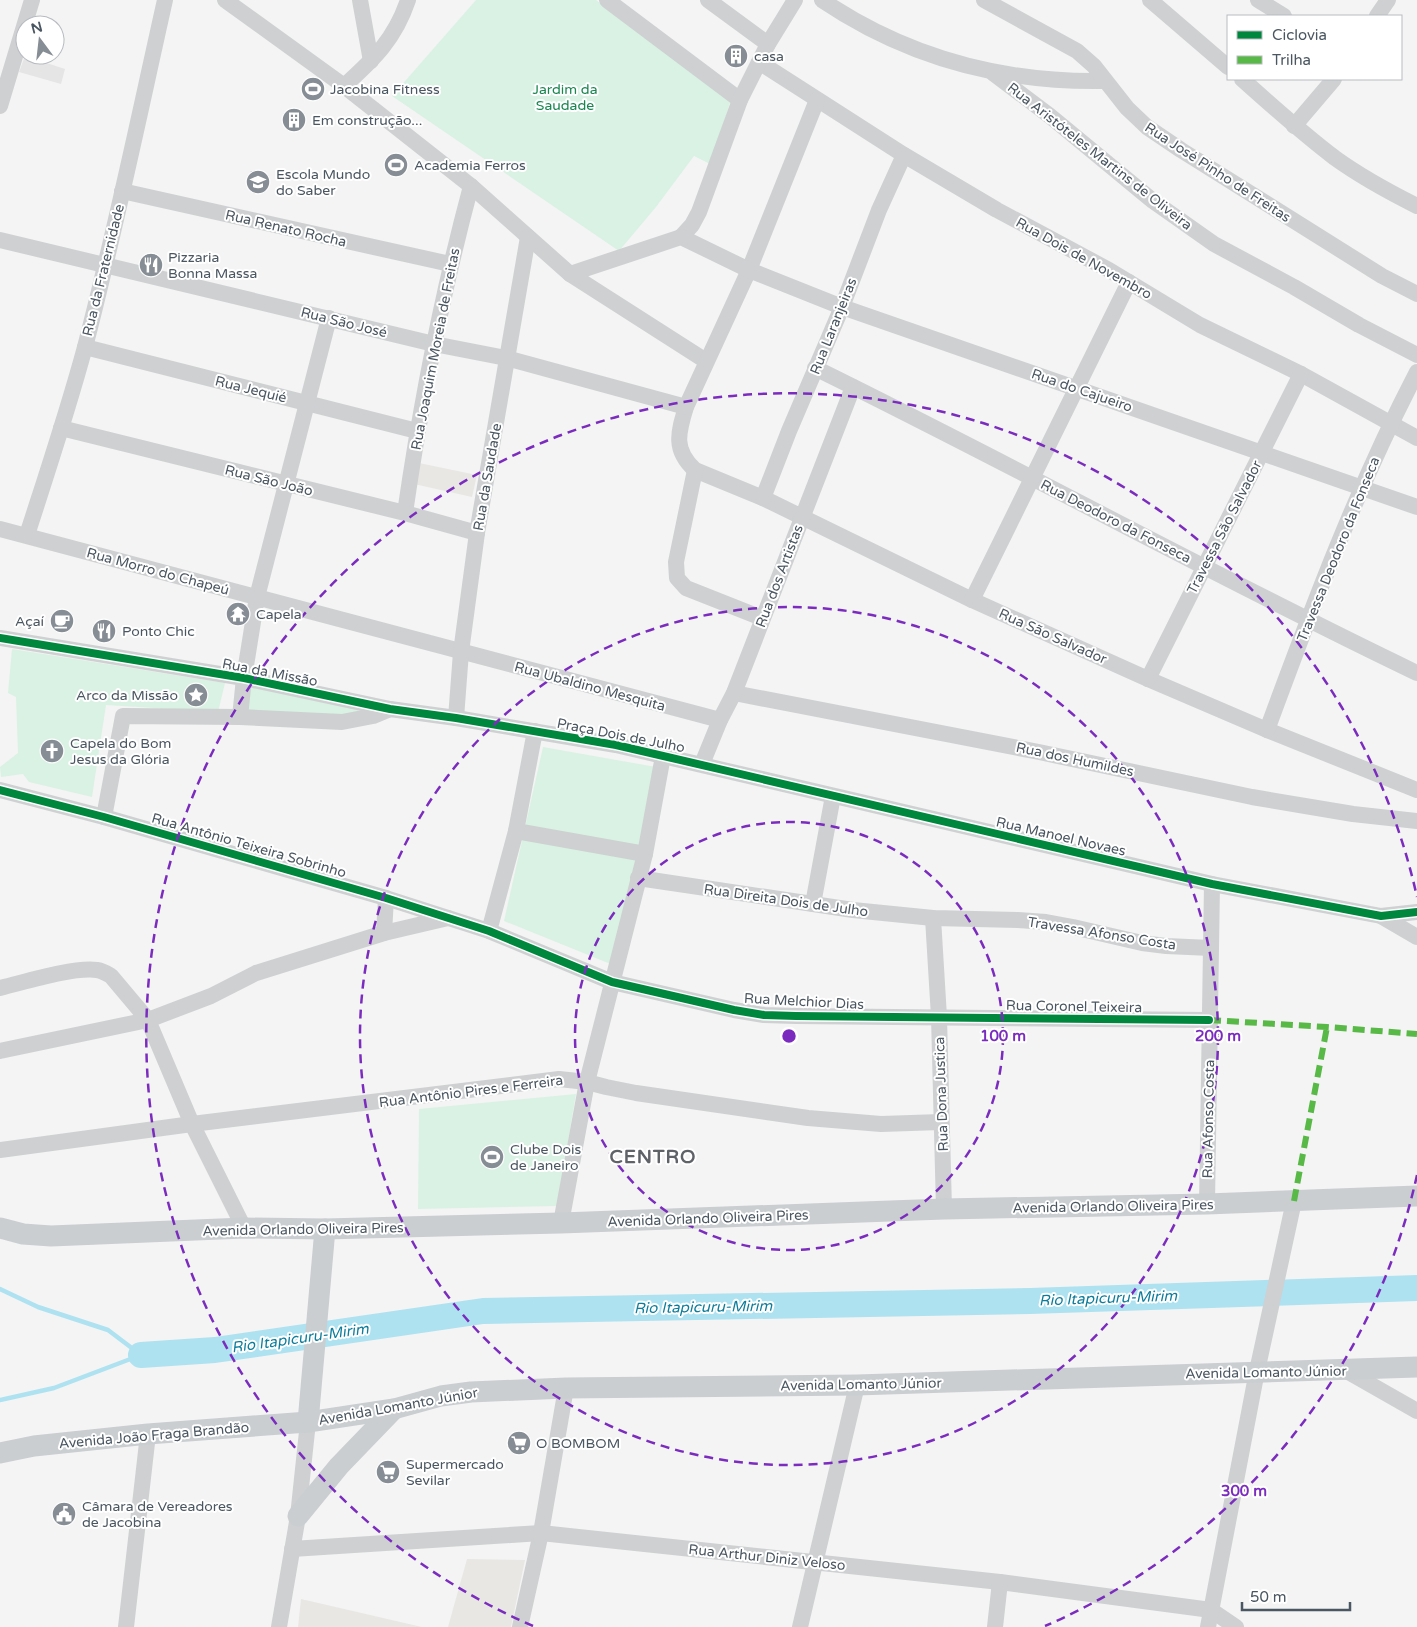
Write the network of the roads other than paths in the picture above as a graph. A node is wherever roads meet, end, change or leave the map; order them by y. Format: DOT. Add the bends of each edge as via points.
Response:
graph roads {
  1 [pos="32,0"];
  2 [pos="165,0"];
  3 [pos="225,0"];
  4 [pos="360,0"];
  5 [pos="408,0"];
  6 [pos="607,0"];
  7 [pos="708,0"];
  8 [pos="794,0"];
  9 [pos="822,0"];
  10 [pos="984,0"];
  11 [pos="1150,0"];
  12 [pos="1258,0"];
  13 [pos="1282,15"];
  14 [pos="768,44"];
  15 [pos="371,61"];
  16 [pos="759,62"];
  17 [pos="1227,66"];
  18 [pos="993,73"];
  19 [pos="1243,80"];
  20 [pos="1333,80"];
  21 [pos="1106,81"];
  22 [pos="344,86"];
  23 [pos="740,100"];
  24 [pos="817,100"];
  25 [pos="0,106"];
  26 [pos="1294,126"];
  27 [pos="904,156"];
  28 [pos="471,186"];
  29 [pos="122,191"];
  30 [pos="1417,206"];
  31 [pos="528,237"];
  32 [pos="680,237"];
  33 [pos="0,240"];
  34 [pos="450,264"];
  35 [pos="104,265"];
  36 [pos="749,270"];
  37 [pos="570,274"];
  38 [pos="1129,282"];
  39 [pos="1417,294"];
  40 [pos="842,307"];
  41 [pos="329,318"];
  42 [pos="434,344"];
  43 [pos="84,347"];
  44 [pos="1417,354"];
  45 [pos="506,358"];
  46 [pos="706,361"];
  47 [pos="815,368"];
  48 [pos="1417,372"];
  49 [pos="1301,374"];
  50 [pos="853,387"];
  51 [pos="1076,388"];
  52 [pos="306,403"];
  53 [pos="686,407"];
  54 [pos="1390,423"];
  55 [pos="61,428"];
  56 [pos="417,431"];
  57 [pos="1417,438"];
  58 [pos="1262,454"];
  59 [pos="695,470"];
  60 [pos="1033,478"];
  61 [pos="286,484"];
  62 [pos="1361,487"];
  63 [pos="763,498"];
  64 [pos="1417,507"];
  65 [pos="405,513"];
  66 [pos="802,516"];
  67 [pos="0,529"];
  68 [pos="477,533"];
  69 [pos="27,535"];
  70 [pos="1204,566"];
  71 [pos="258,597"];
  72 [pos="972,600"];
  73 [pos="762,618"];
  74 [pos="1308,620"];
  75 [pos="0,638"];
  76 [pos="461,652"];
  77 [pos="1417,673"];
  78 [pos="244,678"];
  79 [pos="1148,679"];
  80 [pos="734,693"];
  81 [pos="390,709"];
  82 [pos="240,717"];
  83 [pos="456,718"];
  84 [pos="720,720"];
  85 [pos="535,730"];
  86 [pos="1267,730"];
  87 [pos="663,756"];
  88 [pos="702,764"];
  89 [pos="0,790"];
  90 [pos="1417,790"];
  91 [pos="833,796"];
  92 [pos="104,817"];
  93 [pos="1417,821"];
  94 [pos="516,831"];
  95 [pos="645,854"];
  96 [pos="638,878"];
  97 [pos="1212,884"];
  98 [pos="386,898"];
  99 [pos="813,904"];
  100 [pos="1417,912"];
  101 [pos="1381,916"];
  102 [pos="450,918"];
  103 [pos="934,918"];
  104 [pos="489,931"];
  105 [pos="384,933"];
  106 [pos="1417,937"];
  107 [pos="1210,948"];
  108 [pos="612,982"];
  109 [pos="0,988"];
  110 [pos="939,1017"];
  111 [pos="148,1020"];
  112 [pos="1209,1020"];
  113 [pos="0,1051"];
  114 [pos="587,1082"];
  115 [pos="941,1122"];
  116 [pos="192,1124"];
  117 [pos="0,1150"];
  118 [pos="1417,1196"];
  119 [pos="1294,1201"];
  120 [pos="1207,1204"];
  121 [pos="944,1210"];
  122 [pos="560,1223"];
  123 [pos="0,1228"];
  124 [pos="244,1228"];
  125 [pos="325,1229"];
  126 [pos="1260,1363"];
  127 [pos="1417,1367"];
  128 [pos="1345,1370"];
  129 [pos="857,1385"];
  130 [pos="566,1388"];
  131 [pos="394,1409"];
  132 [pos="1417,1411"];
  133 [pos="309,1412"];
  134 [pos="148,1434"];
  135 [pos="0,1453"];
  136 [pos="298,1516"];
  137 [pos="541,1532"];
  138 [pos="292,1549"];
  139 [pos="816,1562"];
  140 [pos="1000,1582"];
  141 [pos="1211,1610"];
  142 [pos="126,1627"];
  143 [pos="279,1627"];
  144 [pos="520,1627"];
  145 [pos="800,1627"];
  146 [pos="995,1627"];
  147 [pos="1208,1627"];
  148 [pos="1236,1627"];
  1 -- 25 [label="street"];
  2 -- 29 [label="street, Rua da Fraternidade"];
  3 -- 22 [label="street"];
  4 -- 15 [label="street"];
  5 -- 15 [label="street" via="399,24"];
  6 -- 23 [label="street"];
  7 -- 14 [label="street"];
  8 -- 14 [label="street"];
  9 -- 18 [label="street" via="892,40"];
  10 -- 21 [label="street, Rua José Pinho de Freitas" via="1058,40 1094,66"];
  11 -- 17 [label="street"];
  12 -- 13 [label="street"];
  14 -- 16 [label="street"];
  15 -- 22 [label="street"];
  16 -- 23 [label="street"];
  16 -- 24 [label="street, Rua Dois de Novembro"];
  18 -- 21 [label="street"];
  18 -- 44 [label="street, Rua Aristóteles Martins de Oliveira" via="1153,201 1214,244"];
  19 -- 26 [label="street"];
  20 -- 26 [label="street"];
  21 -- 39 [label="street, Rua José Pinho de Freitas" via="1147,128 1382,276"];
  22 -- 28 [label="street"];
  23 -- 32 [label="street" via="699,212"];
  24 -- 27 [label="street, Rua Dois de Novembro"];
  24 -- 36 [label="street"];
  26 -- 30 [label="street" via="1336,159"];
  27 -- 38 [label="street, Rua Dois de Novembro"];
  27 -- 40 [label="street, Rua Laranjeiras" via="879,210"];
  28 -- 31 [label="street"];
  28 -- 34 [label="street, Rua Joaquim Moreia de Freitas"];
  29 -- 34 [label="street, Rua Renato Rocha"];
  29 -- 35 [label="street, Rua da Fraternidade"];
  31 -- 37 [label="street"];
  31 -- 45 [label="street, Rua da Saudade"];
  32 -- 36 [label="street, Rua do Cajueiro"];
  32 -- 37 [label="street"];
  33 -- 35 [label="street, Rua São José"];
  34 -- 42 [label="street, Rua Joaquim Moreia de Freitas"];
  35 -- 41 [label="street, Rua São José"];
  35 -- 43 [label="street, Rua da Fraternidade"];
  36 -- 40 [label="street, Rua do Cajueiro"];
  36 -- 46 [label="street"];
  37 -- 46 [label="street"];
  38 -- 49 [label="street, Rua Dois de Novembro" via="1200,325"];
  38 -- 51 [label="street"];
  40 -- 47 [label="street, Rua Laranjeiras"];
  40 -- 51 [label="street, Rua do Cajueiro"];
  41 -- 42 [label="street, Rua São José"];
  41 -- 52 [label="street"];
  42 -- 45 [label="street, Rua São José"];
  42 -- 56 [label="street, Rua Joaquim Moreia de Freitas"];
  43 -- 52 [label="street, Rua Jequié"];
  43 -- 55 [label="street, Rua da Fraternidade"];
  45 -- 53 [label="street, Rua São José"];
  45 -- 68 [label="street, Rua da Saudade"];
  46 -- 53 [label="street"];
  47 -- 50 [label="street, Rua Deodoro da Fonseca"];
  47 -- 63 [label="street, Rua Laranjeiras"];
  48 -- 54 [label="street, Travessa Deodoro da Fonseca"];
  49 -- 54 [label="street, Rua Dois de Novembro"];
  49 -- 58 [label="street, Travessa São Salvador"];
  50 -- 60 [label="street, Rua Deodoro da Fonseca"];
  50 -- 66 [label="street, Rua dos Artistas"];
  51 -- 58 [label="street, Rua do Cajueiro"];
  51 -- 60 [label="street"];
  52 -- 56 [label="street, Rua Jequié"];
  52 -- 61 [label="street"];
  53 -- 59 [label="street" via="679,430 679,444 686,462"];
  54 -- 57 [label="street, Rua Dois de Novembro"];
  54 -- 62 [label="street, Travessa Deodoro da Fonseca"];
  55 -- 61 [label="street, Rua São João"];
  55 -- 69 [label="street, Rua da Fraternidade"];
  56 -- 65 [label="street, Rua Joaquim Moreia de Freitas"];
  58 -- 62 [label="street, Rua do Cajueiro"];
  58 -- 70 [label="street, Travessa São Salvador"];
  59 -- 63 [label="street, Rua São Salvador"];
  59 -- 73 [label="street" via="676,562 677,578 686,588"];
  60 -- 70 [label="street, Rua Deodoro da Fonseca"];
  60 -- 72 [label="street"];
  61 -- 65 [label="street, Rua São João"];
  61 -- 71 [label="street"];
  62 -- 64 [label="street, Rua do Cajueiro"];
  62 -- 74 [label="street, Travessa Deodoro da Fonseca"];
  63 -- 66 [label="street, Rua São Salvador"];
  65 -- 68 [label="street, Rua São João"];
  66 -- 72 [label="street, Rua São Salvador"];
  66 -- 73 [label="street, Rua dos Artistas"];
  67 -- 69 [label="street, Rua Morro do Chapeú"];
  68 -- 76 [label="street, Rua da Saudade"];
  69 -- 71 [label="street, Rua Morro do Chapeú"];
  70 -- 74 [label="street, Rua Deodoro da Fonseca"];
  70 -- 79 [label="street, Travessa São Salvador"];
  71 -- 76 [label="street, Rua Morro do Chapeú"];
  71 -- 78 [label="street"];
  72 -- 79 [label="street, Rua São Salvador"];
  73 -- 80 [label="street, Rua dos Artistas"];
  74 -- 77 [label="street, Rua Deodoro da Fonseca"];
  74 -- 86 [label="street, Travessa Deodoro da Fonseca"];
  75 -- 78 [label="street, Rua da Missão"];
  76 -- 83 [label="street, Rua da Saudade"];
  76 -- 84 [label="street, Rua Ubaldino Mesquita"];
  78 -- 81 [label="street, Rua da Missão"];
  78 -- 82 [label="street"];
  79 -- 86 [label="street, Rua São Salvador"];
  80 -- 84 [label="street, Rua dos Artistas"];
  80 -- 93 [label="street, Rua dos Humildes" via="1252,797"];
  81 -- 82 [label="street, Rua da Missão" via="342,722"];
  81 -- 83 [label="street, Rua da Missão"];
  82 -- 92 [label="street, Rua da Missão" via="123,716"];
  83 -- 85 [label="street, Rua da Missão"];
  84 -- 88 [label="street, Rua dos Artistas"];
  85 -- 87 [label="street, Praça Dois de Julho"];
  85 -- 94 [label="street, Praça Dois de Julho"];
  86 -- 90 [label="street, Rua São Salvador"];
  87 -- 88 [label="street, Praça Dois de Julho"];
  87 -- 95 [label="street, Praça Dois de Julho"];
  88 -- 91 [label="street, Rua Manoel Novaes"];
  89 -- 92 [label="street, Rua Antônio Teixeira Sobrinho"];
  91 -- 97 [label="street, Rua Manoel Novaes"];
  91 -- 99 [label="street"];
  92 -- 98 [label="street, Rua Antônio Teixeira Sobrinho"];
  94 -- 95 [label="street"];
  94 -- 104 [label="street, Praça Dois de Julho"];
  95 -- 96 [label="street, Praça Dois de Julho"];
  96 -- 99 [label="street, Rua Direita Dois de Julho"];
  96 -- 108 [label="street, Praça Dois de Julho"];
  97 -- 101 [label="street, Rua Manoel Novaes"];
  97 -- 107 [label="street, Rua Afonso Costa"];
  98 -- 102 [label="street, Rua Antônio Teixeira Sobrinho"];
  98 -- 105 [label="street"];
  99 -- 103 [label="street, Rua Direita Dois de Julho"];
  100 -- 101 [label="street, Rua Manoel Novaes"];
  101 -- 106 [label="street"];
  102 -- 104 [label="street, Rua Antônio Teixeira Sobrinho"];
  102 -- 105 [label="street"];
  103 -- 107 [label="street, Travessa Afonso Costa" via="1046,922 1142,943"];
  103 -- 110 [label="street, Rua Dona Justica"];
  104 -- 108 [label="street"];
  105 -- 111 [label="street" via="256,973 211,996"];
  107 -- 112 [label="street, Rua Afonso Costa"];
  108 -- 110 [label="street, Rua Melchior Dias" via="764,1015"];
  108 -- 114 [label="street, Praça Dois de Julho"];
  109 -- 111 [label="street" via="77,971 104,971"];
  110 -- 112 [label="street, Rua Coronel Teixeira"];
  110 -- 115 [label="street, Rua Dona Justica"];
  111 -- 113 [label="street"];
  111 -- 116 [label="street"];
  112 -- 120 [label="street, Rua Afonso Costa"];
  114 -- 115 [label="street, Rua Antônio Pires e Ferreira" via="636,1093 808,1118 881,1124"];
  114 -- 116 [label="street, Rua Antônio Pires e Ferreira" via="559,1079"];
  114 -- 122 [label="street, Praça Dois de Julho"];
  115 -- 121 [label="street, Rua Dona Justica"];
  116 -- 117 [label="street, Rua Antônio Pires e Ferreira"];
  116 -- 124 [label="street"];
  118 -- 119 [label="main road, Avenida Orlando Oliveira Pires"];
  119 -- 120 [label="main road, Avenida Orlando Oliveira Pires"];
  119 -- 126 [label="street"];
  120 -- 121 [label="main road, Avenida Orlando Oliveira Pires"];
  121 -- 122 [label="main road, Avenida Orlando Oliveira Pires"];
  122 -- 125 [label="main road, Avenida Orlando Oliveira Pires"];
  123 -- 124 [label="main road, Avenida Orlando Oliveira Pires" via="22,1234 51,1236"];
  124 -- 125 [label="main road, Avenida Orlando Oliveira Pires"];
  125 -- 133 [label="main road"];
  126 -- 128 [label="main road, Avenida Lomanto Júnior"];
  126 -- 129 [label="main road, Avenida Lomanto Júnior"];
  126 -- 141 [label="street"];
  127 -- 128 [label="main road, Avenida Lomanto Júnior"];
  128 -- 132 [label="street"];
  129 -- 130 [label="main road, Avenida Lomanto Júnior"];
  129 -- 139 [label="street"];
  130 -- 131 [label="main road, Avenida Lomanto Júnior" via="471,1392 441,1396"];
  130 -- 137 [label="street"];
  131 -- 133 [label="main road, Avenida Lomanto Júnior"];
  131 -- 136 [label="main road" via="339,1466"];
  133 -- 134 [label="main road, Avenida João Fraga Brandão"];
  133 -- 136 [label="street"];
  134 -- 135 [label="main road, Avenida João Fraga Brandão" via="34,1446"];
  134 -- 142 [label="street"];
  136 -- 138 [label="street"];
  137 -- 138 [label="street, Rua Arthur Diniz Veloso"];
  137 -- 139 [label="street, Rua Arthur Diniz Veloso"];
  137 -- 144 [label="street"];
  138 -- 143 [label="street"];
  139 -- 140 [label="street, Rua Arthur Diniz Veloso"];
  139 -- 145 [label="street"];
  140 -- 141 [label="street, Rua Arthur Diniz Veloso"];
  140 -- 146 [label="street"];
  141 -- 147 [label="street"];
  141 -- 148 [label="street, Rua Arthur Diniz Veloso"];
}
